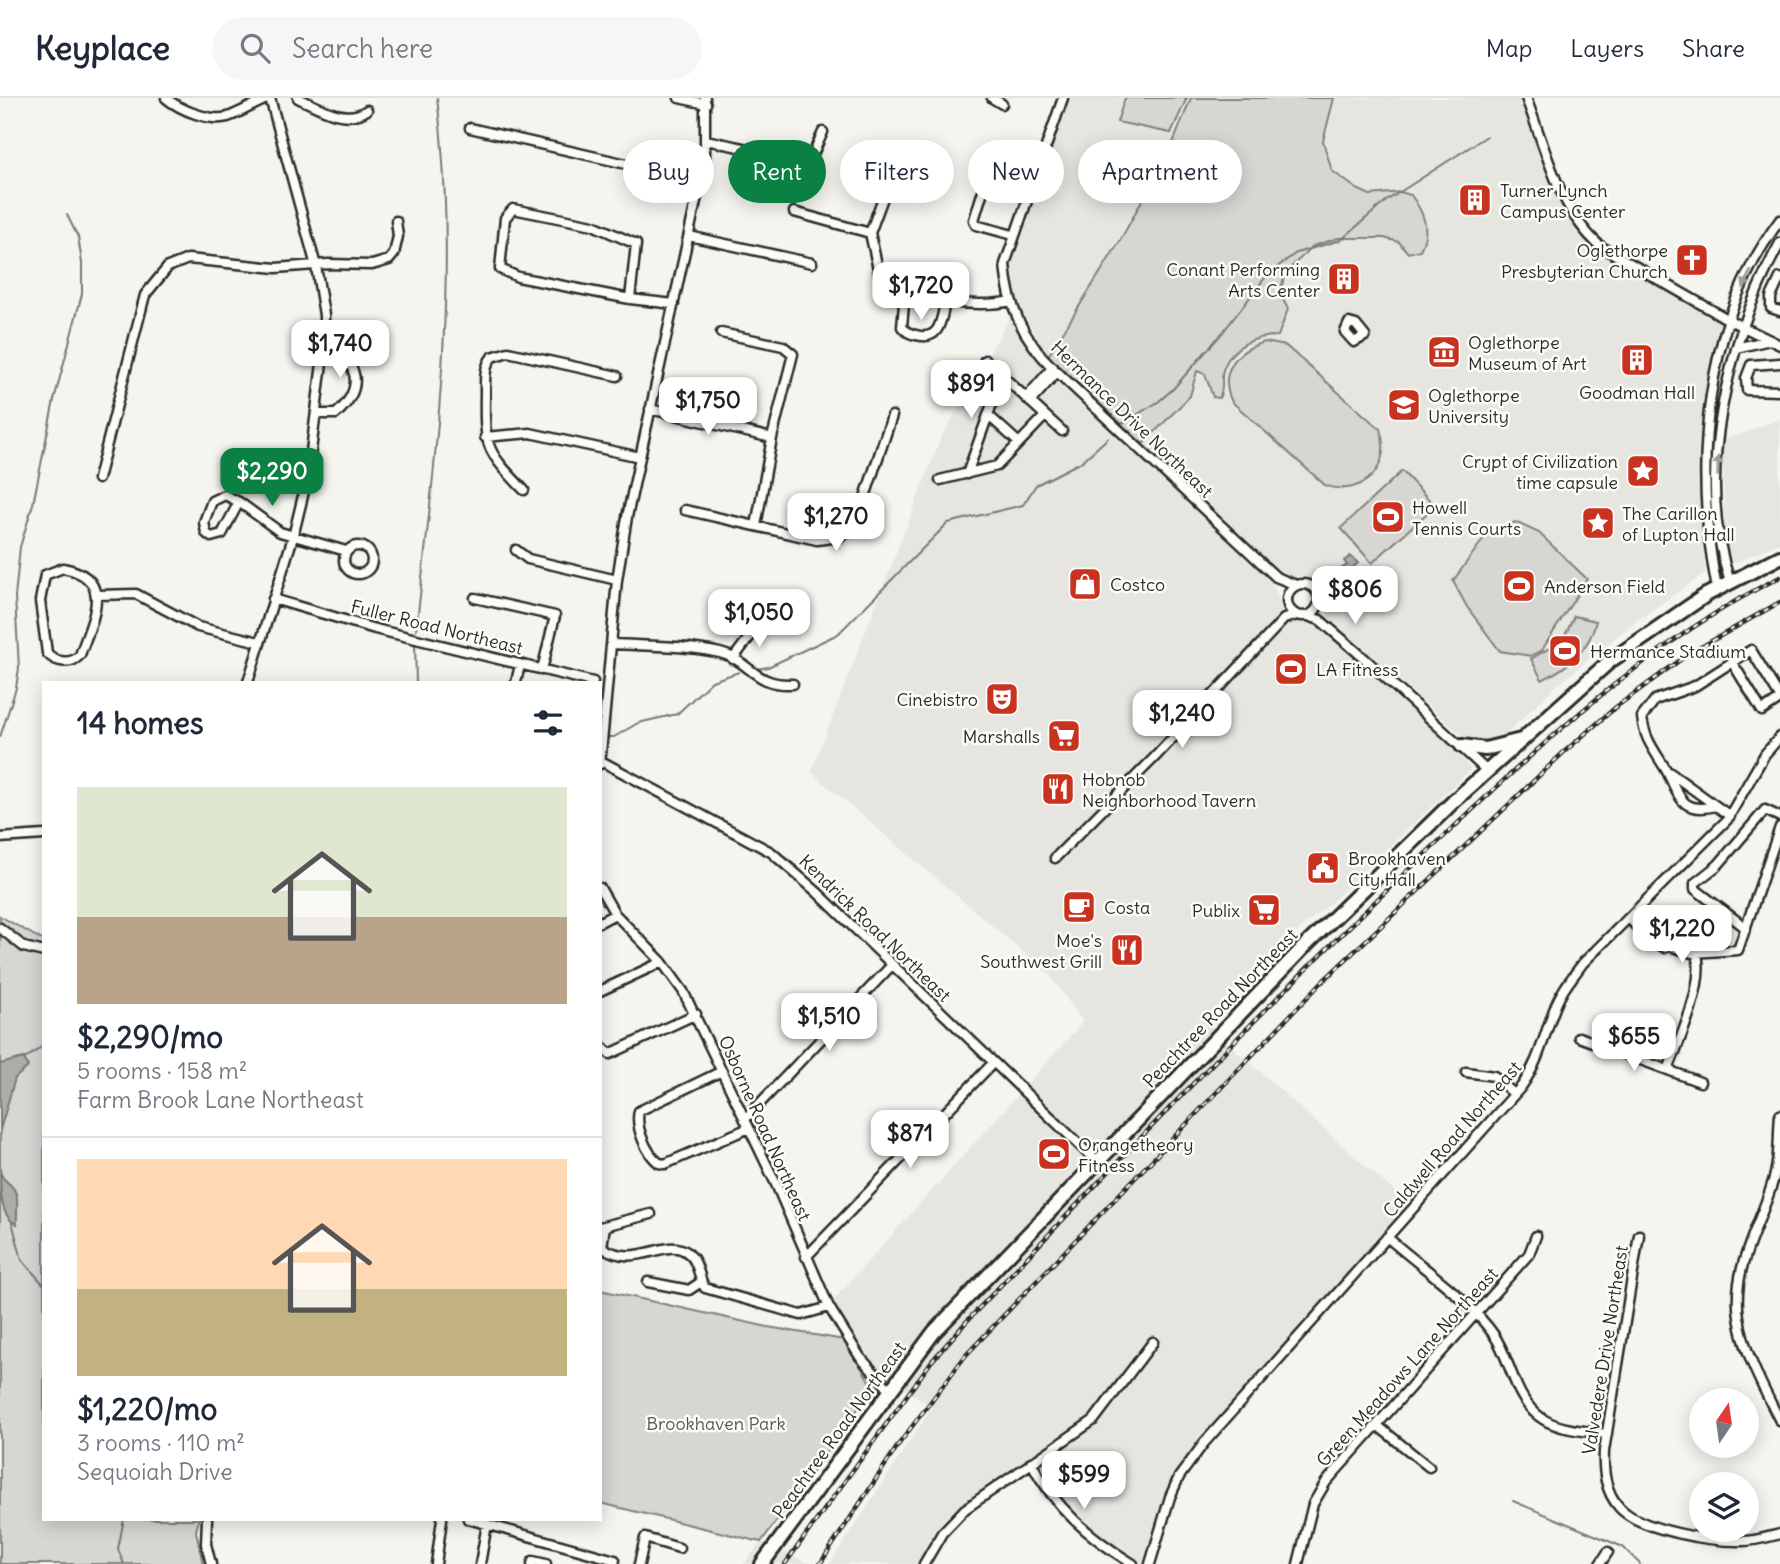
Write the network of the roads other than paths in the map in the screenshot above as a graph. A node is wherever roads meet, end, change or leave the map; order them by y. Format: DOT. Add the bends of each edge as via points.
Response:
graph roads {
  1 [pos="166,98"];
  2 [pos="269,98"];
  3 [pos="298,98"];
  4 [pos="679,98"];
  5 [pos="992,98"];
  6 [pos="1063,98"];
  7 [pos="1526,98"];
  8 [pos="706,101"];
  9 [pos="1002,104"];
  10 [pos="366,110"];
  11 [pos="470,128"];
  12 [pos="823,132"];
  13 [pos="706,140"];
  14 [pos="714,142"];
  15 [pos="623,163"];
  16 [pos="695,203"];
  17 [pos="881,203"];
  18 [pos="979,203"];
  19 [pos="794,212"];
  20 [pos="1780,220"];
  21 [pos="396,221"];
  22 [pos="870,233"];
  23 [pos="1013,235"];
  24 [pos="689,236"];
  25 [pos="1780,243"];
  26 [pos="812,263"];
  27 [pos="316,266"];
  28 [pos="1780,278"];
  29 [pos="905,292"];
  30 [pos="630,299"];
  31 [pos="946,299"];
  32 [pos="1011,301"];
  33 [pos="674,304"];
  34 [pos="1780,311"];
  35 [pos="1729,320"];
  36 [pos="1741,326"];
  37 [pos="1753,332"];
  38 [pos="721,333"];
  39 [pos="1770,340"];
  40 [pos="1780,345"];
  41 [pos="1748,346"];
  42 [pos="324,347"];
  43 [pos="1736,348"];
  44 [pos="985,360"];
  45 [pos="1780,363"];
  46 [pos="1055,370"];
  47 [pos="617,376"];
  48 [pos="1002,376"];
  49 [pos="1780,391"];
  50 [pos="1028,400"];
  51 [pos="650,409"];
  52 [pos="317,414"];
  53 [pos="988,415"];
  54 [pos="892,416"];
  55 [pos="1045,416"];
  56 [pos="1062,431"];
  57 [pos="485,437"];
  58 [pos="772,438"];
  59 [pos="1019,443"];
  60 [pos="640,457"];
  61 [pos="968,474"];
  62 [pos="98,479"];
  63 [pos="940,480"];
  64 [pos="524,490"];
  65 [pos="239,502"];
  66 [pos="685,510"];
  67 [pos="756,526"];
  68 [pos="293,537"];
  69 [pos="516,550"];
  70 [pos="346,551"];
  71 [pos="1780,557"];
  72 [pos="1280,579"];
  73 [pos="617,580"];
  74 [pos="1730,582"];
  75 [pos="1296,585"];
  76 [pos="1717,589"];
  77 [pos="1288,593"];
  78 [pos="96,595"];
  79 [pos="475,598"];
  80 [pos="273,599"];
  81 [pos="1319,604"];
  82 [pos="1289,608"];
  83 [pos="1297,615"];
  84 [pos="1308,615"];
  85 [pos="775,619"];
  86 [pos="1284,619"];
  87 [pos="259,642"];
  88 [pos="612,644"];
  89 [pos="1364,657"];
  90 [pos="733,659"];
  91 [pos="1732,662"];
  92 [pos="520,665"];
  93 [pos="542,670"];
  94 [pos="248,681"];
  95 [pos="516,681"];
  96 [pos="589,681"];
  97 [pos="793,684"];
  98 [pos="605,685"];
  99 [pos="1780,698"];
  100 [pos="1780,737"];
  101 [pos="1521,740"];
  102 [pos="1462,746"];
  103 [pos="602,754"];
  104 [pos="602,761"];
  105 [pos="1487,771"];
  106 [pos="1670,773"];
  107 [pos="1713,804"];
  108 [pos="1730,816"];
  109 [pos="1780,817"];
  110 [pos="1780,827"];
  111 [pos="42,835"];
  112 [pos="0,838"];
  113 [pos="1055,858"];
  114 [pos="602,891"];
  115 [pos="615,914"];
  116 [pos="1629,918"];
  117 [pos="602,921"];
  118 [pos="0,928"];
  119 [pos="1746,928"];
  120 [pos="1641,932"];
  121 [pos="42,952"];
  122 [pos="1695,953"];
  123 [pos="662,962"];
  124 [pos="891,966"];
  125 [pos="602,990"];
  126 [pos="696,1014"];
  127 [pos="1579,1037"];
  128 [pos="602,1047"];
  129 [pos="993,1063"];
  130 [pos="1465,1070"];
  131 [pos="1668,1070"];
  132 [pos="722,1071"];
  133 [pos="1700,1082"];
  134 [pos="1514,1094"];
  135 [pos="1780,1115"];
  136 [pos="747,1123"];
  137 [pos="1096,1161"];
  138 [pos="651,1214"];
  139 [pos="602,1227"];
  140 [pos="1639,1235"];
  141 [pos="1536,1236"];
  142 [pos="1387,1237"];
  143 [pos="806,1257"];
  144 [pos="648,1282"];
  145 [pos="701,1282"];
  146 [pos="829,1307"];
  147 [pos="1476,1314"];
  148 [pos="1153,1342"];
  149 [pos="889,1390"];
  150 [pos="1780,1421"];
  151 [pos="1378,1426"];
  152 [pos="1607,1434"];
  153 [pos="1031,1462"];
  154 [pos="1429,1467"];
  155 [pos="207,1521"];
  156 [pos="442,1521"];
  157 [pos="476,1521"];
  158 [pos="487,1524"];
  159 [pos="1780,1534"];
  160 [pos="679,1548"];
  161 [pos="1608,1552"];
  162 [pos="211,1564"];
  163 [pos="436,1564"];
  164 [pos="480,1564"];
  165 [pos="532,1564"];
  166 [pos="545,1564"];
  167 [pos="614,1564"];
  168 [pos="639,1564"];
  169 [pos="762,1564"];
  170 [pos="923,1564"];
  171 [pos="1133,1564"];
  172 [pos="1150,1564"];
  173 [pos="1298,1564"];
  174 [pos="1600,1564"];
  1 -- 2 [label="street" via="176,106 227,117"];
  2 -- 27 [label="street"];
  3 -- 10 [label="street" via="346,116"];
  4 -- 8 [label="street"];
  5 -- 9 [label="street"];
  6 -- 23 [label="street, Hermance Drive Northeast"];
  7 -- 35 [label="street" via="1558,184 1582,230 1600,246"];
  8 -- 13 [label="street"];
  11 -- 15 [label="street"];
  12 -- 14 [label="street" via="813,154 799,160"];
  16 -- 24 [label="street"];
  17 -- 22 [label="street"];
  18 -- 23 [label="street" via="976,225"];
  19 -- 22 [label="street"];
  20 -- 35 [label="street, one-way" via="1755,261"];
  21 -- 27 [label="street" via="392,263"];
  22 -- 29 [label="street" via="880,278"];
  23 -- 32 [label="street, Hermance Drive Northeast" via="1005,264"];
  24 -- 26 [label="street"];
  24 -- 33 [label="street"];
  25 -- 36 [label="street"];
  27 -- 42 [label="street"];
  27 -- 62 [label="street" via="276,268 188,259 168,267 153,282 139,312"];
  28 -- 34 [label="street" via="1770,302 1771,308"];
  29 -- 31 [label="street"];
  29 -- 31 [label="street" via="902,327 922,337 934,335 940,328"];
  30 -- 30 [label="street" via="500,269 505,218 513,209 527,209 593,225 636,244"];
  30 -- 33 [label="street"];
  31 -- 32 [label="street" via="984,306"];
  32 -- 46 [label="street, Hermance Drive Northeast" via="1033,347"];
  33 -- 51 [label="street"];
  35 -- 36 [label="street"];
  35 -- 76 [label="street" via="1713,385 1705,458 1705,522"];
  36 -- 37 [label="street"];
  36 -- 43 [label="street"];
  37 -- 39 [label="street"];
  37 -- 41 [label="street"];
  38 -- 58 [label="street" via="791,350 793,359"];
  39 -- 40 [label="street"];
  39 -- 41 [label="street"];
  41 -- 43 [label="street"];
  42 -- 52 [label="street"];
  42 -- 52 [label="street" via="345,356 353,366 355,381 336,414"];
  74 -- 43 [label="street, one-way" via="1720,536 1717,486 1720,431"];
  44 -- 48 [label="street"];
  45 -- 49 [label="street" via="1751,365 1746,378 1747,390"];
  46 -- 50 [label="street"];
  46 -- 72 [label="street, Hermance Drive Northeast"];
  47 -- 57 [label="street" via="499,353 487,363 485,374"];
  48 -- 50 [label="street"];
  48 -- 53 [label="street"];
  50 -- 55 [label="street"];
  51 -- 58 [label="street"];
  51 -- 60 [label="street"];
  52 -- 68 [label="street"];
  53 -- 59 [label="street"];
  53 -- 61 [label="street"];
  54 -- 67 [label="street" via="857,522 848,533 817,540"];
  55 -- 56 [label="street"];
  55 -- 59 [label="street"];
  57 -- 60 [label="street" via="530,433"];
  57 -- 64 [label="street" via="497,463"];
  58 -- 67 [label="street"];
  59 -- 61 [label="street" via="997,466"];
  60 -- 73 [label="street"];
  61 -- 63 [label="street"];
  65 -- 65 [label="street" via="225,495 212,501 204,522 206,533 211,537 222,534"];
  65 -- 68 [label="street"];
  66 -- 67 [label="street"];
  68 -- 70 [label="street"];
  68 -- 80 [label="street"];
  69 -- 73 [label="street" via="528,559"];
  71 -- 74 [label="highway, Peachtree Road Northeast"];
  72 -- 75 [label="street, Hermance Drive Northeast"];
  72 -- 77 [label="street, Hermance Drive Northeast"];
  73 -- 88 [label="street"];
  74 -- 76 [label="highway, Peachtree Road Northeast"];
  75 -- 77 [label="street"];
  75 -- 81 [label="street, Hermance Drive Northeast" via="1307,584 1316,590"];
  76 -- 101 [label="highway, Peachtree Road Northeast" via="1610,661"];
  77 -- 82 [label="street, Hermance Drive Northeast"];
  78 -- 78 [label="street" via="93,584 81,573 58,568 45,575 40,601 46,648 52,658 68,661 80,654"];
  78 -- 87 [label="street" via="136,594 198,627"];
  79 -- 93 [label="street" via="555,616"];
  80 -- 87 [label="street"];
  80 -- 92 [label="street, Fuller Road Northeast"];
  81 -- 84 [label="street"];
  81 -- 89 [label="street, Hermance Drive Northeast" via="1324,616"];
  82 -- 83 [label="street"];
  82 -- 86 [label="street"];
  83 -- 84 [label="street"];
  83 -- 86 [label="street"];
  84 -- 89 [label="street, Hermance Drive Northeast"];
  85 -- 90 [label="street" via="760,623"];
  86 -- 113 [label="street"];
  87 -- 94 [label="street"];
  88 -- 90 [label="street" via="708,651"];
  88 -- 98 [label="street"];
  89 -- 102 [label="street, Hermance Drive Northeast"];
  90 -- 97 [label="street" via="758,678"];
  91 -- 99 [label="street" via="1751,650"];
  91 -- 99 [label="street" via="1762,711"];
  91 -- 106 [label="street" via="1695,686 1655,700 1642,717 1644,735"];
  92 -- 93 [label="street, Fuller Road Northeast"];
  92 -- 95 [label="street"];
  93 -- 96 [label="street, Fuller Road Northeast"];
  98 -- 103 [label="street"];
  100 -- 108 [label="street, Caldwell Road Northeast" via="1765,754"];
  101 -- 102 [label="highway" via="1485,749"];
  101 -- 105 [label="highway, Peachtree Road Northeast"];
  102 -- 105 [label="street, Hermance Drive Northeast"];
  104 -- 124 [label="street, Kendrick Road Northeast" via="771,852"];
  105 -- 137 [label="highway, Peachtree Road Northeast" via="1303,948"];
  106 -- 107 [label="street"];
  106 -- 107 [label="street" via="1675,794 1687,805 1703,809"];
  107 -- 108 [label="street"];
  108 -- 116 [label="street, Caldwell Road Northeast"];
  109 -- 119 [label="street" via="1765,810 1718,865 1695,883 1702,897"];
  110 -- 119 [label="street"];
  111 -- 112 [label="street"];
  114 -- 115 [label="street, Osborne Road Northeast"];
  115 -- 117 [label="street"];
  115 -- 123 [label="street, Osborne Road Northeast"];
  116 -- 120 [label="street"];
  116 -- 134 [label="street, Caldwell Road Northeast" via="1567,983 1535,1068"];
  118 -- 121 [label="street" via="24,947"];
  119 -- 122 [label="street" via="1738,950"];
  120 -- 122 [label="street" via="1673,951"];
  120 -- 122 [label="street" via="1677,932 1694,942"];
  122 -- 131 [label="street" via="1694,998"];
  123 -- 125 [label="street"];
  123 -- 126 [label="street, Osborne Road Northeast"];
  124 -- 129 [label="street, Kendrick Road Northeast"];
  124 -- 136 [label="street"];
  126 -- 128 [label="street" via="610,1054"];
  126 -- 132 [label="street, Osborne Road Northeast"];
  127 -- 131 [label="street"];
  129 -- 137 [label="street, Kendrick Road Northeast"];
  129 -- 143 [label="street"];
  130 -- 134 [label="street" via="1495,1080"];
  131 -- 133 [label="street"];
  132 -- 136 [label="street, Osborne Road Northeast"];
  132 -- 136 [label="street" via="639,1111 644,1142 652,1158 665,1164"];
  134 -- 142 [label="street, Caldwell Road Northeast"];
  135 -- 150 [label="street" via="1776,1173 1741,1266 1738,1317"];
  136 -- 143 [label="street, Osborne Road Northeast"];
  137 -- 149 [label="highway, Peachtree Road Northeast" via="934,1332"];
  138 -- 139 [label="street"];
  139 -- 145 [label="street" via="602,1247 627,1256 674,1245 682,1248 694,1258"];
  140 -- 152 [label="street, Valvedere Drive Northeast"];
  141 -- 147 [label="street, Green Meadows Lane Northeast" via="1529,1254"];
  142 -- 147 [label="street"];
  142 -- 172 [label="street, Caldwell Road Northeast" via="1179,1477"];
  143 -- 146 [label="street, Osborne Road Northeast"];
  144 -- 145 [label="street" via="689,1290"];
  145 -- 146 [label="street" via="705,1288 801,1315"];
  146 -- 149 [label="street, Osborne Road Northeast" via="860,1357"];
  147 -- 151 [label="street, Green Meadows Lane Northeast"];
  147 -- 152 [label="street" via="1495,1336 1522,1402 1535,1415 1565,1429"];
  148 -- 153 [label="street" via="1094,1420"];
  149 -- 169 [label="highway, Peachtree Road Northeast"];
  151 -- 154 [label="street"];
  151 -- 173 [label="street, Green Meadows Lane Northeast" via="1326,1482 1313,1504"];
  152 -- 159 [label="street, Valvedere Drive Northeast" via="1606,1484 1629,1517 1712,1539 1745,1541"];
  153 -- 170 [label="street" via="951,1522"];
  153 -- 171 [label="street" via="1079,1527"];
  155 -- 162 [label="street"];
  156 -- 163 [label="street"];
  157 -- 158 [label="street"];
  158 -- 164 [label="street"];
  158 -- 167 [label="street" via="615,1560"];
  160 -- 168 [label="street" via="646,1538"];
  161 -- 174 [label="street"];
  165 -- 166 [label="street"];
}
